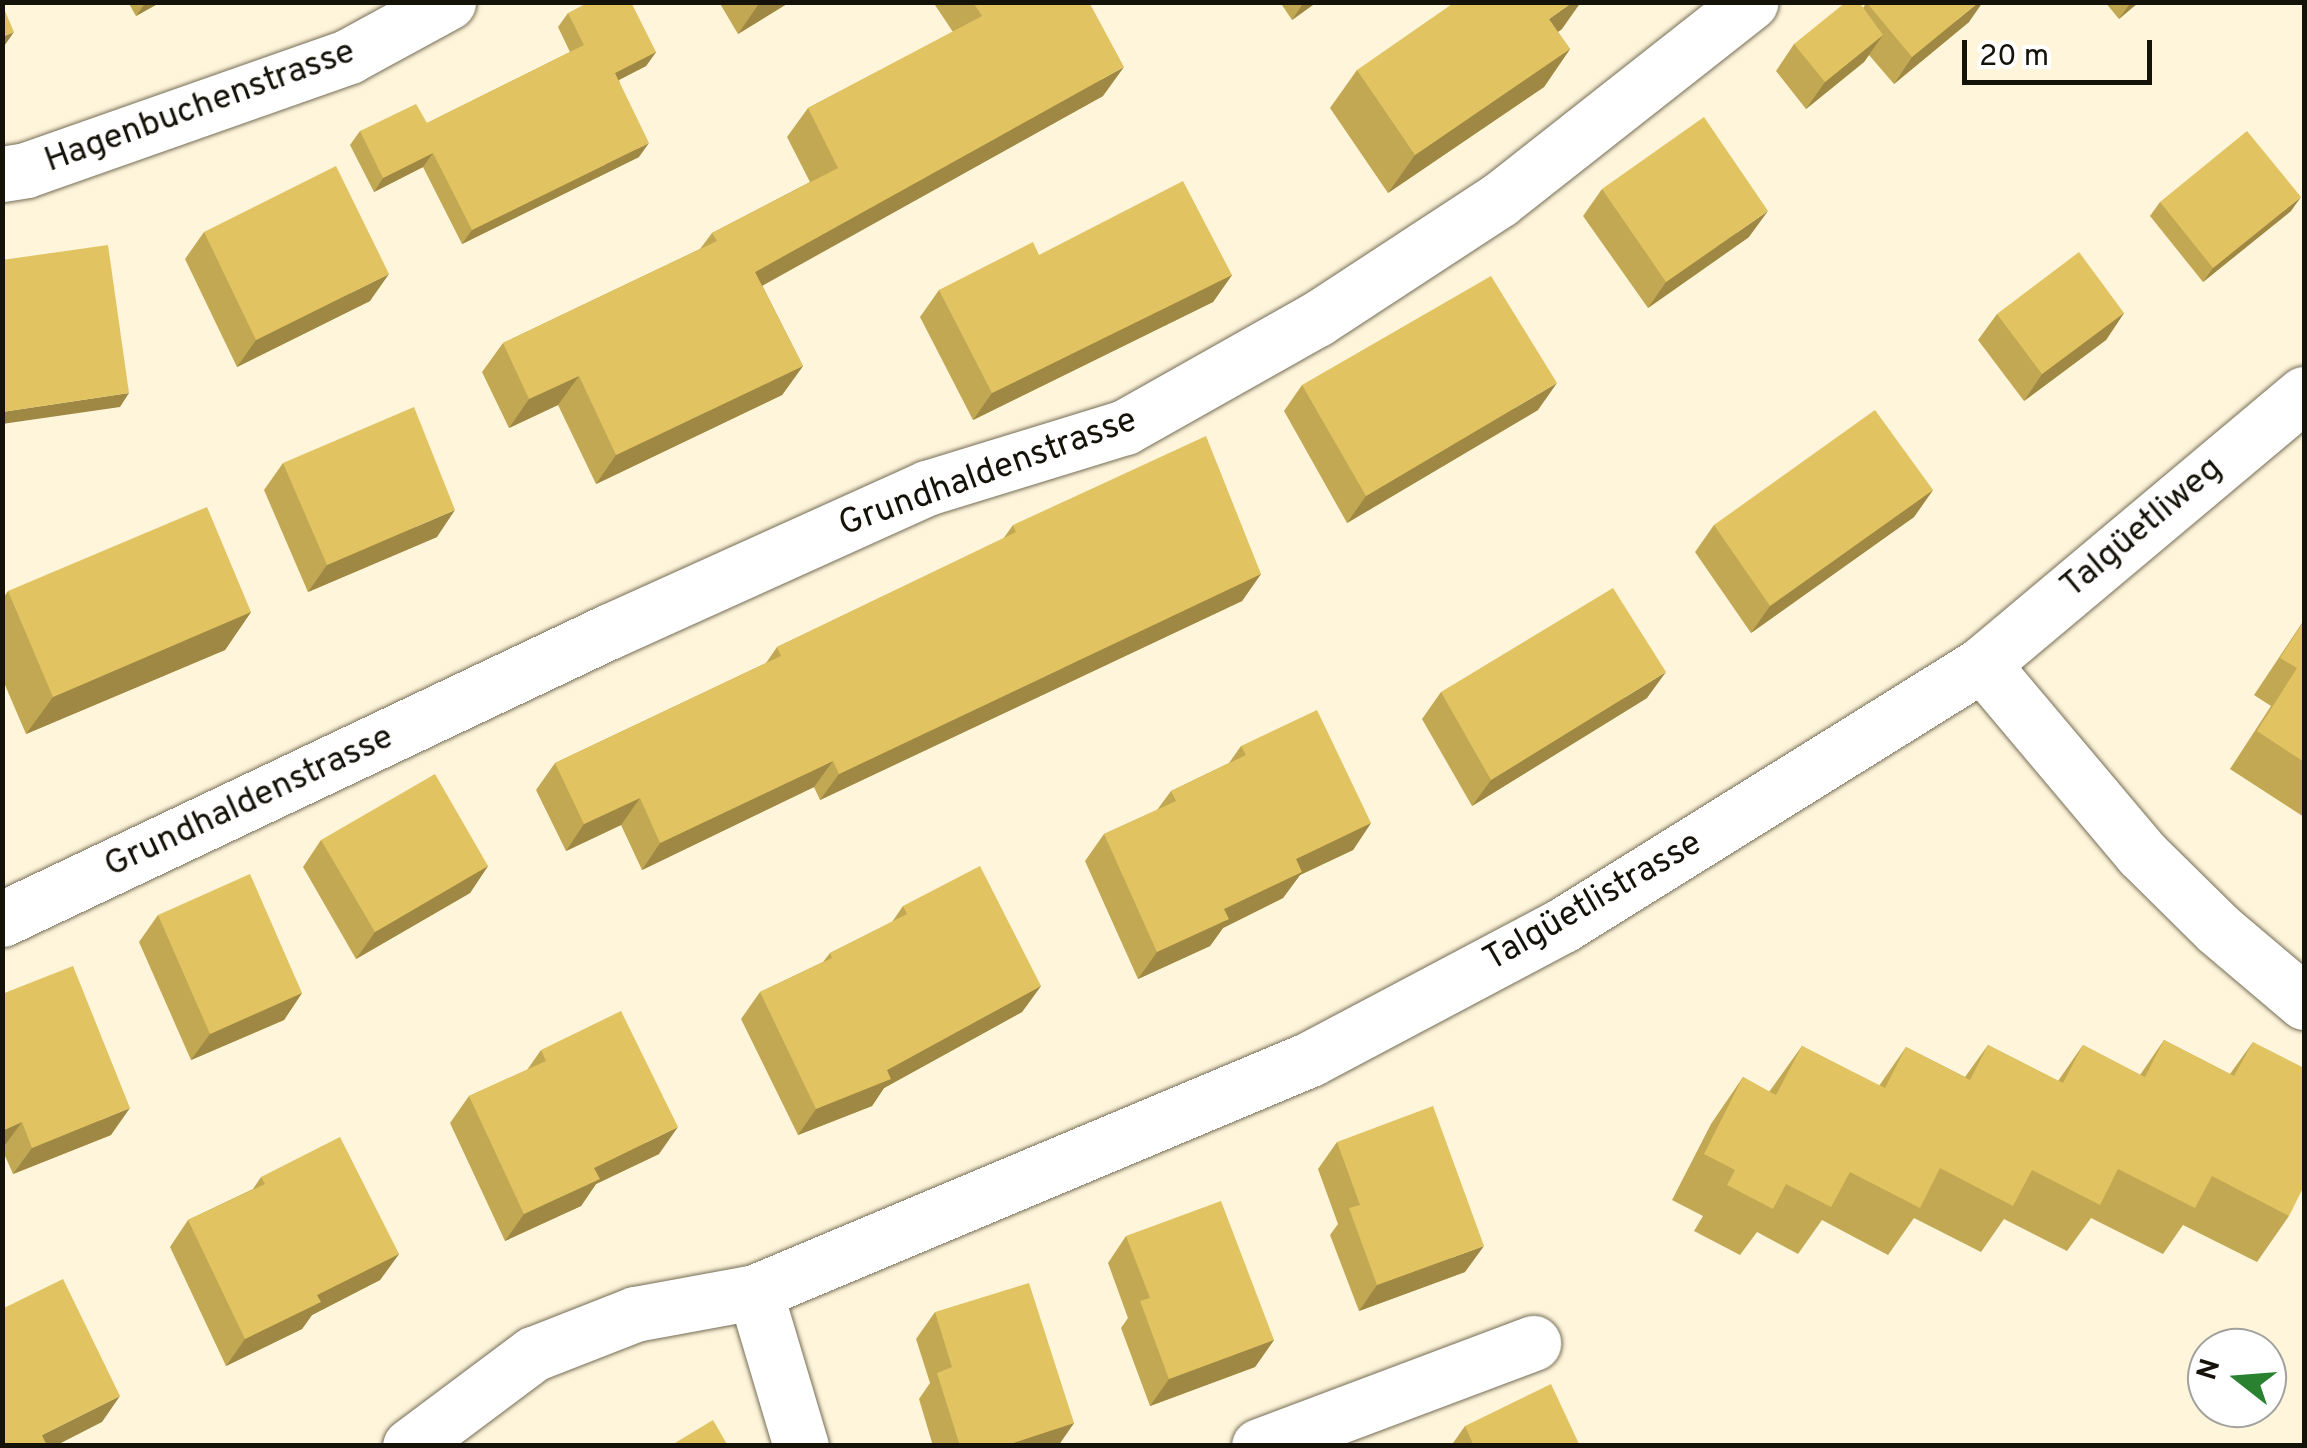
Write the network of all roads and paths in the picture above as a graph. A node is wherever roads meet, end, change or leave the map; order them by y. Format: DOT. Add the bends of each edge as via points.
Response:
graph roads {
  1 [pos="448,2"];
  2 [pos="1751,2"];
  3 [pos="2,174"];
  4 [pos="2304,394"];
  5 [pos="1982,664"];
  6 [pos="2,919"];
  7 [pos="2304,1002"];
  8 [pos="755,1292"];
  9 [pos="1533,1343"];
  10 [pos="410,1446"];
  11 [pos="801,1446"];
  12 [pos="1259,1446"];
  1 -- 3 [label="street, Hagenbuchenstrasse" via="349,56"];
  2 -- 6 [label="street, Grundhaldenstrasse" via="1499,200 1316,318 1125,427 927,488"];
  4 -- 5 [label="street, Talgüetliweg"];
  5 -- 7 [label="street" via="2141,853"];
  5 -- 8 [label="street, Talgüetlistrasse" via="1563,924 1310,1059"];
  8 -- 10 [label="street, Talgüetlistrasse" via="636,1314 534,1354"];
  8 -- 11 [label="street"];
  9 -- 12 [label="street"];
}
